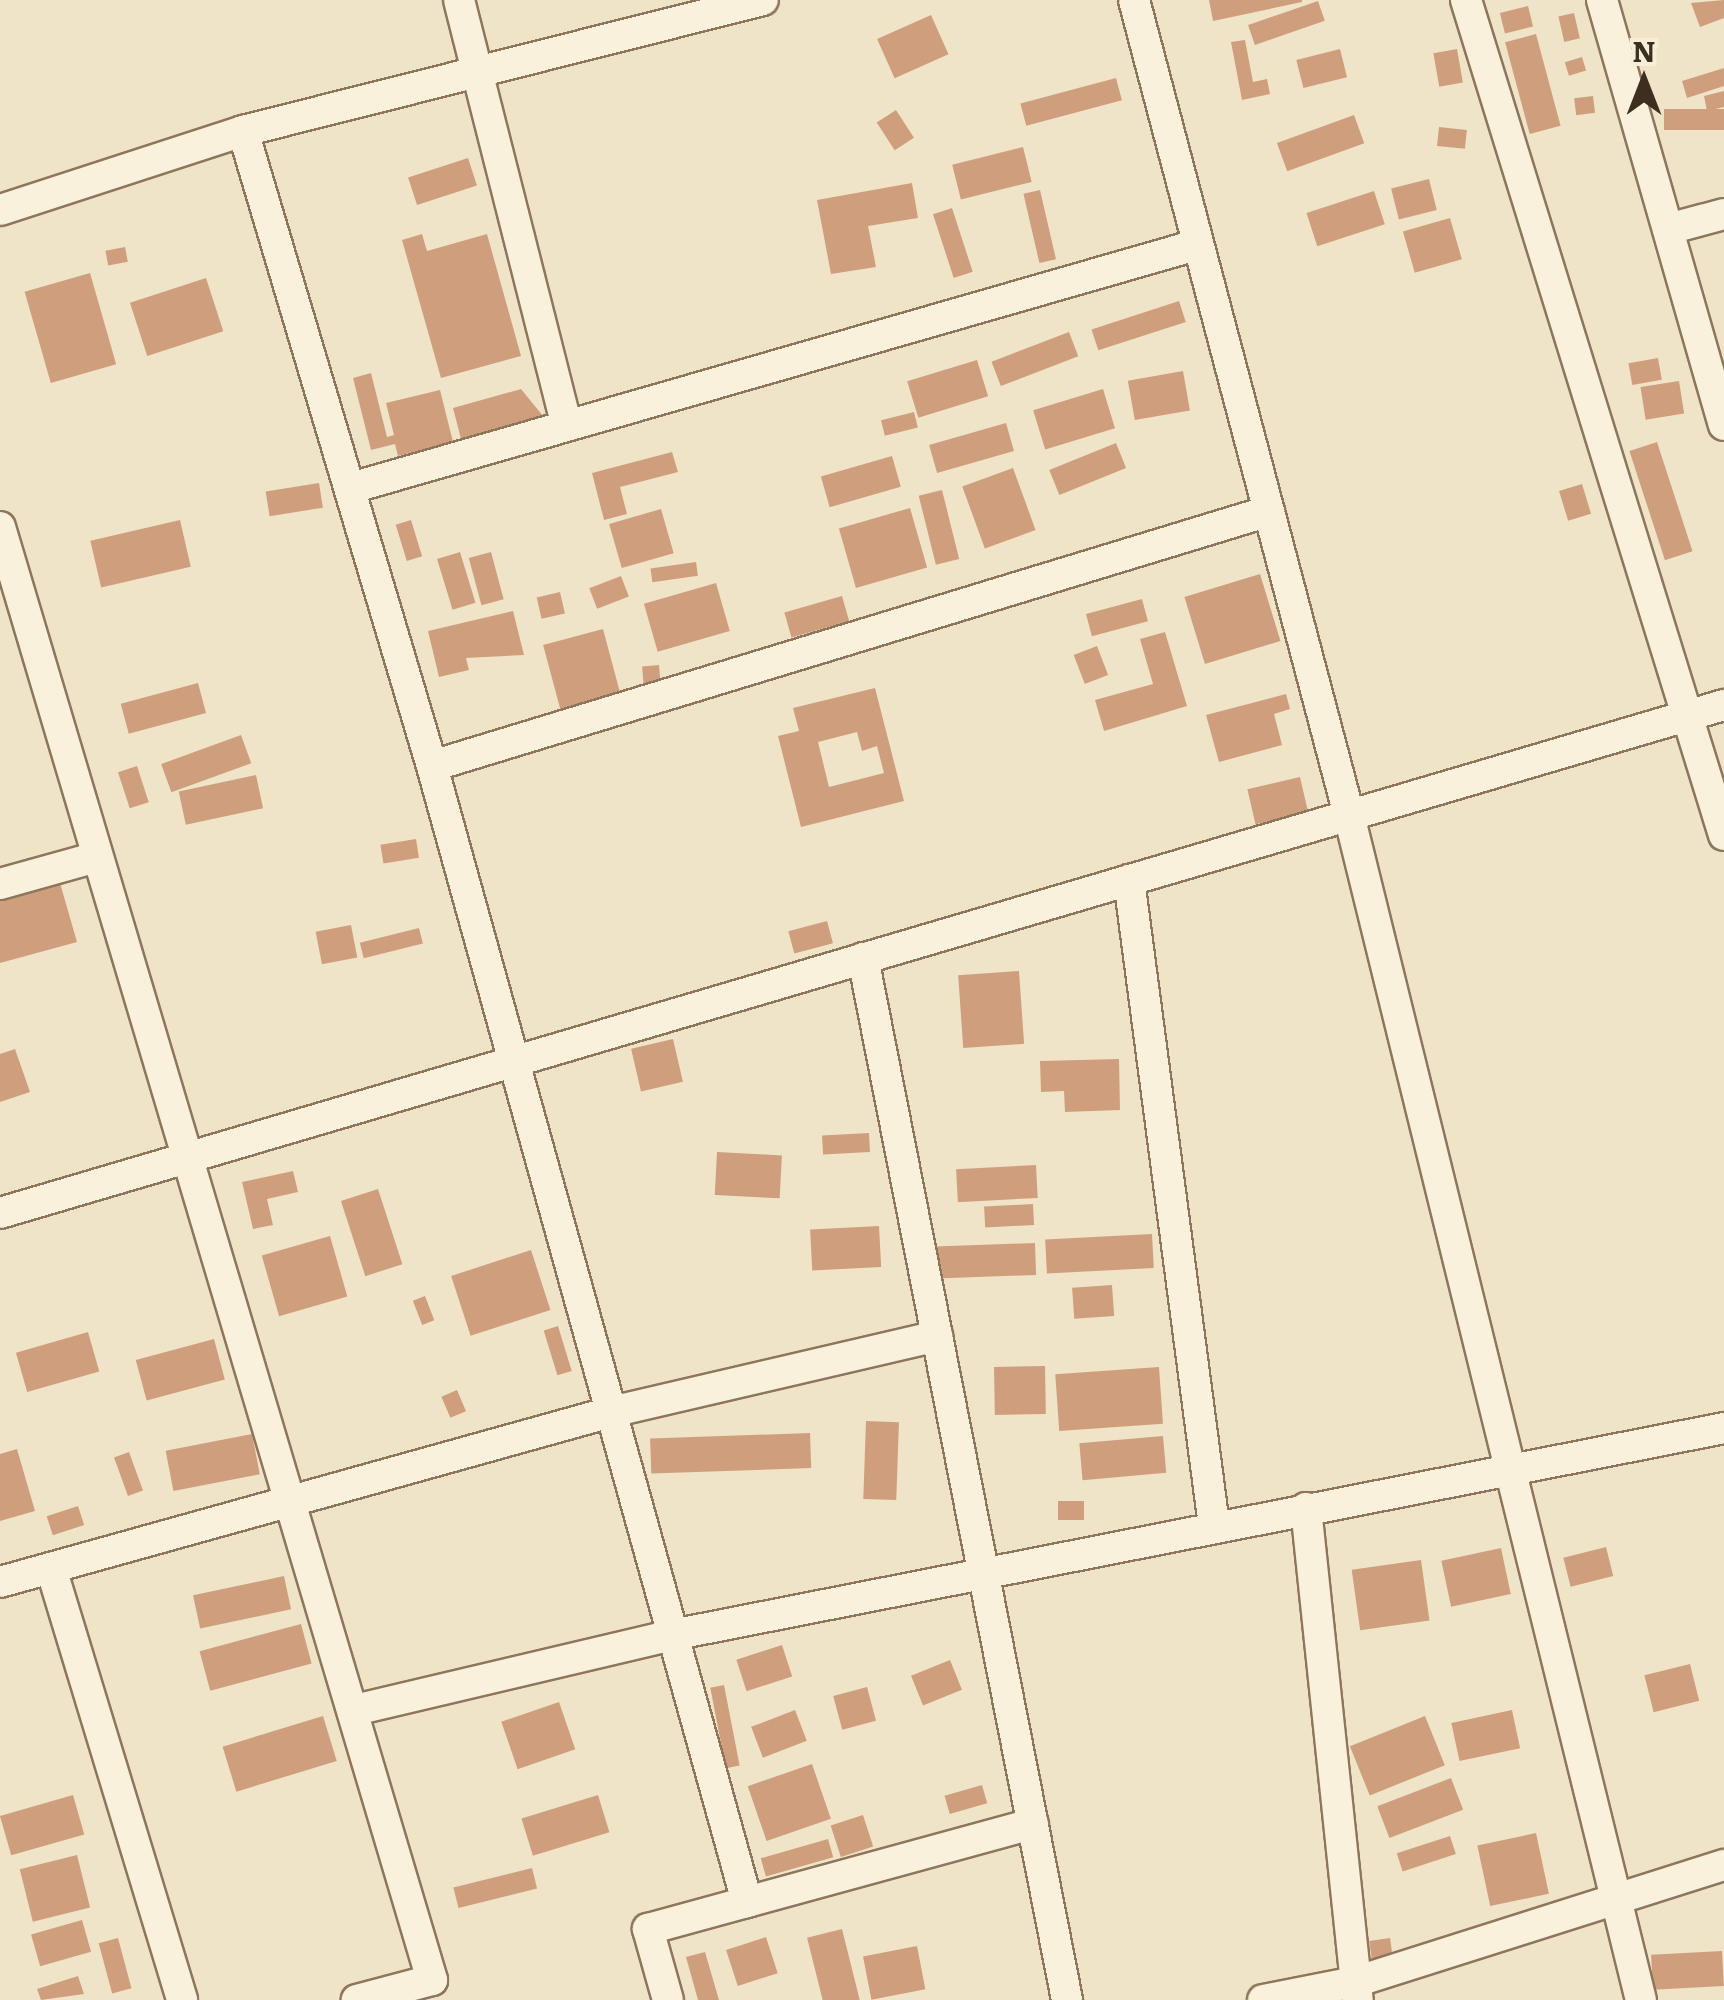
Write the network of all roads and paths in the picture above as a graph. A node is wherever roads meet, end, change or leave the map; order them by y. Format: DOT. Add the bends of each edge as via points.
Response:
graph roads {
  1 [pos="459,0"];
  2 [pos="763,0"];
  3 [pos="1134,0"];
  4 [pos="1466,0"];
  5 [pos="1602,0"];
  6 [pos="476,72"];
  7 [pos="243,131"];
  8 [pos="0,210"];
  9 [pos="1724,214"];
  10 [pos="1668,229"];
  11 [pos="1192,246"];
  12 [pos="1724,425"];
  13 [pos="567,426"];
  14 [pos="351,488"];
  15 [pos="1269,511"];
  16 [pos="0,527"];
  17 [pos="7,589"];
  18 [pos="1724,704"];
  19 [pos="1682,717"];
  20 [pos="432,766"];
  21 [pos="1349,815"];
  22 [pos="1724,835"];
  23 [pos="96,857"];
  24 [pos="1129,880"];
  25 [pos="0,884"];
  26 [pos="863,958"];
  27 [pos="514,1062"];
  28 [pos="187,1158"];
  29 [pos="0,1214"];
  30 [pos="937,1336"];
  31 [pos="611,1412"];
  32 [pos="1724,1428"];
  33 [pos="1510,1469"];
  34 [pos="289,1502"];
  35 [pos="1306,1508"];
  36 [pos="1214,1526"];
  37 [pos="51,1568"];
  38 [pos="984,1574"];
  39 [pos="0,1582"];
  40 [pos="672,1634"];
  41 [pos="355,1710"];
  42 [pos="1032,1824"];
  43 [pos="1724,1866"];
  44 [pos="1616,1897"];
  45 [pos="747,1902"];
  46 [pos="1356,1991"];
  47 [pos="182,2000"];
  48 [pos="357,2000"];
  49 [pos="668,2000"];
  50 [pos="1067,2000"];
  51 [pos="1263,2000"];
  52 [pos="1641,2000"];
  1 -- 6 [label="street"];
  2 -- 6 [label="street"];
  3 -- 11 [label="street"];
  4 -- 19 [label="street"];
  5 -- 10 [label="street"];
  6 -- 7 [label="street"];
  6 -- 13 [label="street"];
  7 -- 8 [label="street"];
  7 -- 14 [label="street"];
  9 -- 10 [label="street"];
  10 -- 12 [label="street"];
  11 -- 13 [label="street"];
  11 -- 15 [label="street"];
  13 -- 14 [label="street"];
  14 -- 20 [label="street"];
  15 -- 20 [label="street"];
  15 -- 21 [label="street"];
  16 -- 17 [label="street"];
  17 -- 23 [label="street"];
  18 -- 19 [label="street"];
  19 -- 21 [label="street"];
  19 -- 22 [label="street"];
  20 -- 27 [label="street"];
  21 -- 24 [label="street"];
  21 -- 33 [label="street"];
  23 -- 25 [label="street"];
  23 -- 28 [label="street"];
  24 -- 26 [label="street"];
  24 -- 36 [label="street"];
  26 -- 27 [label="street"];
  26 -- 30 [label="street"];
  27 -- 28 [label="street"];
  27 -- 31 [label="street"];
  28 -- 29 [label="street"];
  28 -- 34 [label="street"];
  30 -- 31 [label="street"];
  30 -- 38 [label="street"];
  31 -- 34 [label="street"];
  31 -- 40 [label="street"];
  32 -- 33 [label="street"];
  33 -- 35 [label="street"];
  33 -- 44 [label="street"];
  34 -- 37 [label="street"];
  34 -- 41 [label="street"];
  35 -- 36 [label="street"];
  35 -- 46 [label="street"];
  36 -- 38 [label="street"];
  37 -- 39 [label="street"];
  37 -- 47 [label="street"];
  38 -- 40 [label="street"];
  38 -- 42 [label="street"];
  40 -- 41 [label="street"];
  40 -- 45 [label="street"];
  41 -- 48 [label="street" via="432,1980"];
  42 -- 45 [label="street"];
  42 -- 50 [label="street"];
  43 -- 44 [label="street"];
  44 -- 46 [label="street"];
  44 -- 52 [label="street"];
  45 -- 49 [label="street" via="648,1929"];
  46 -- 51 [label="street"];
}
